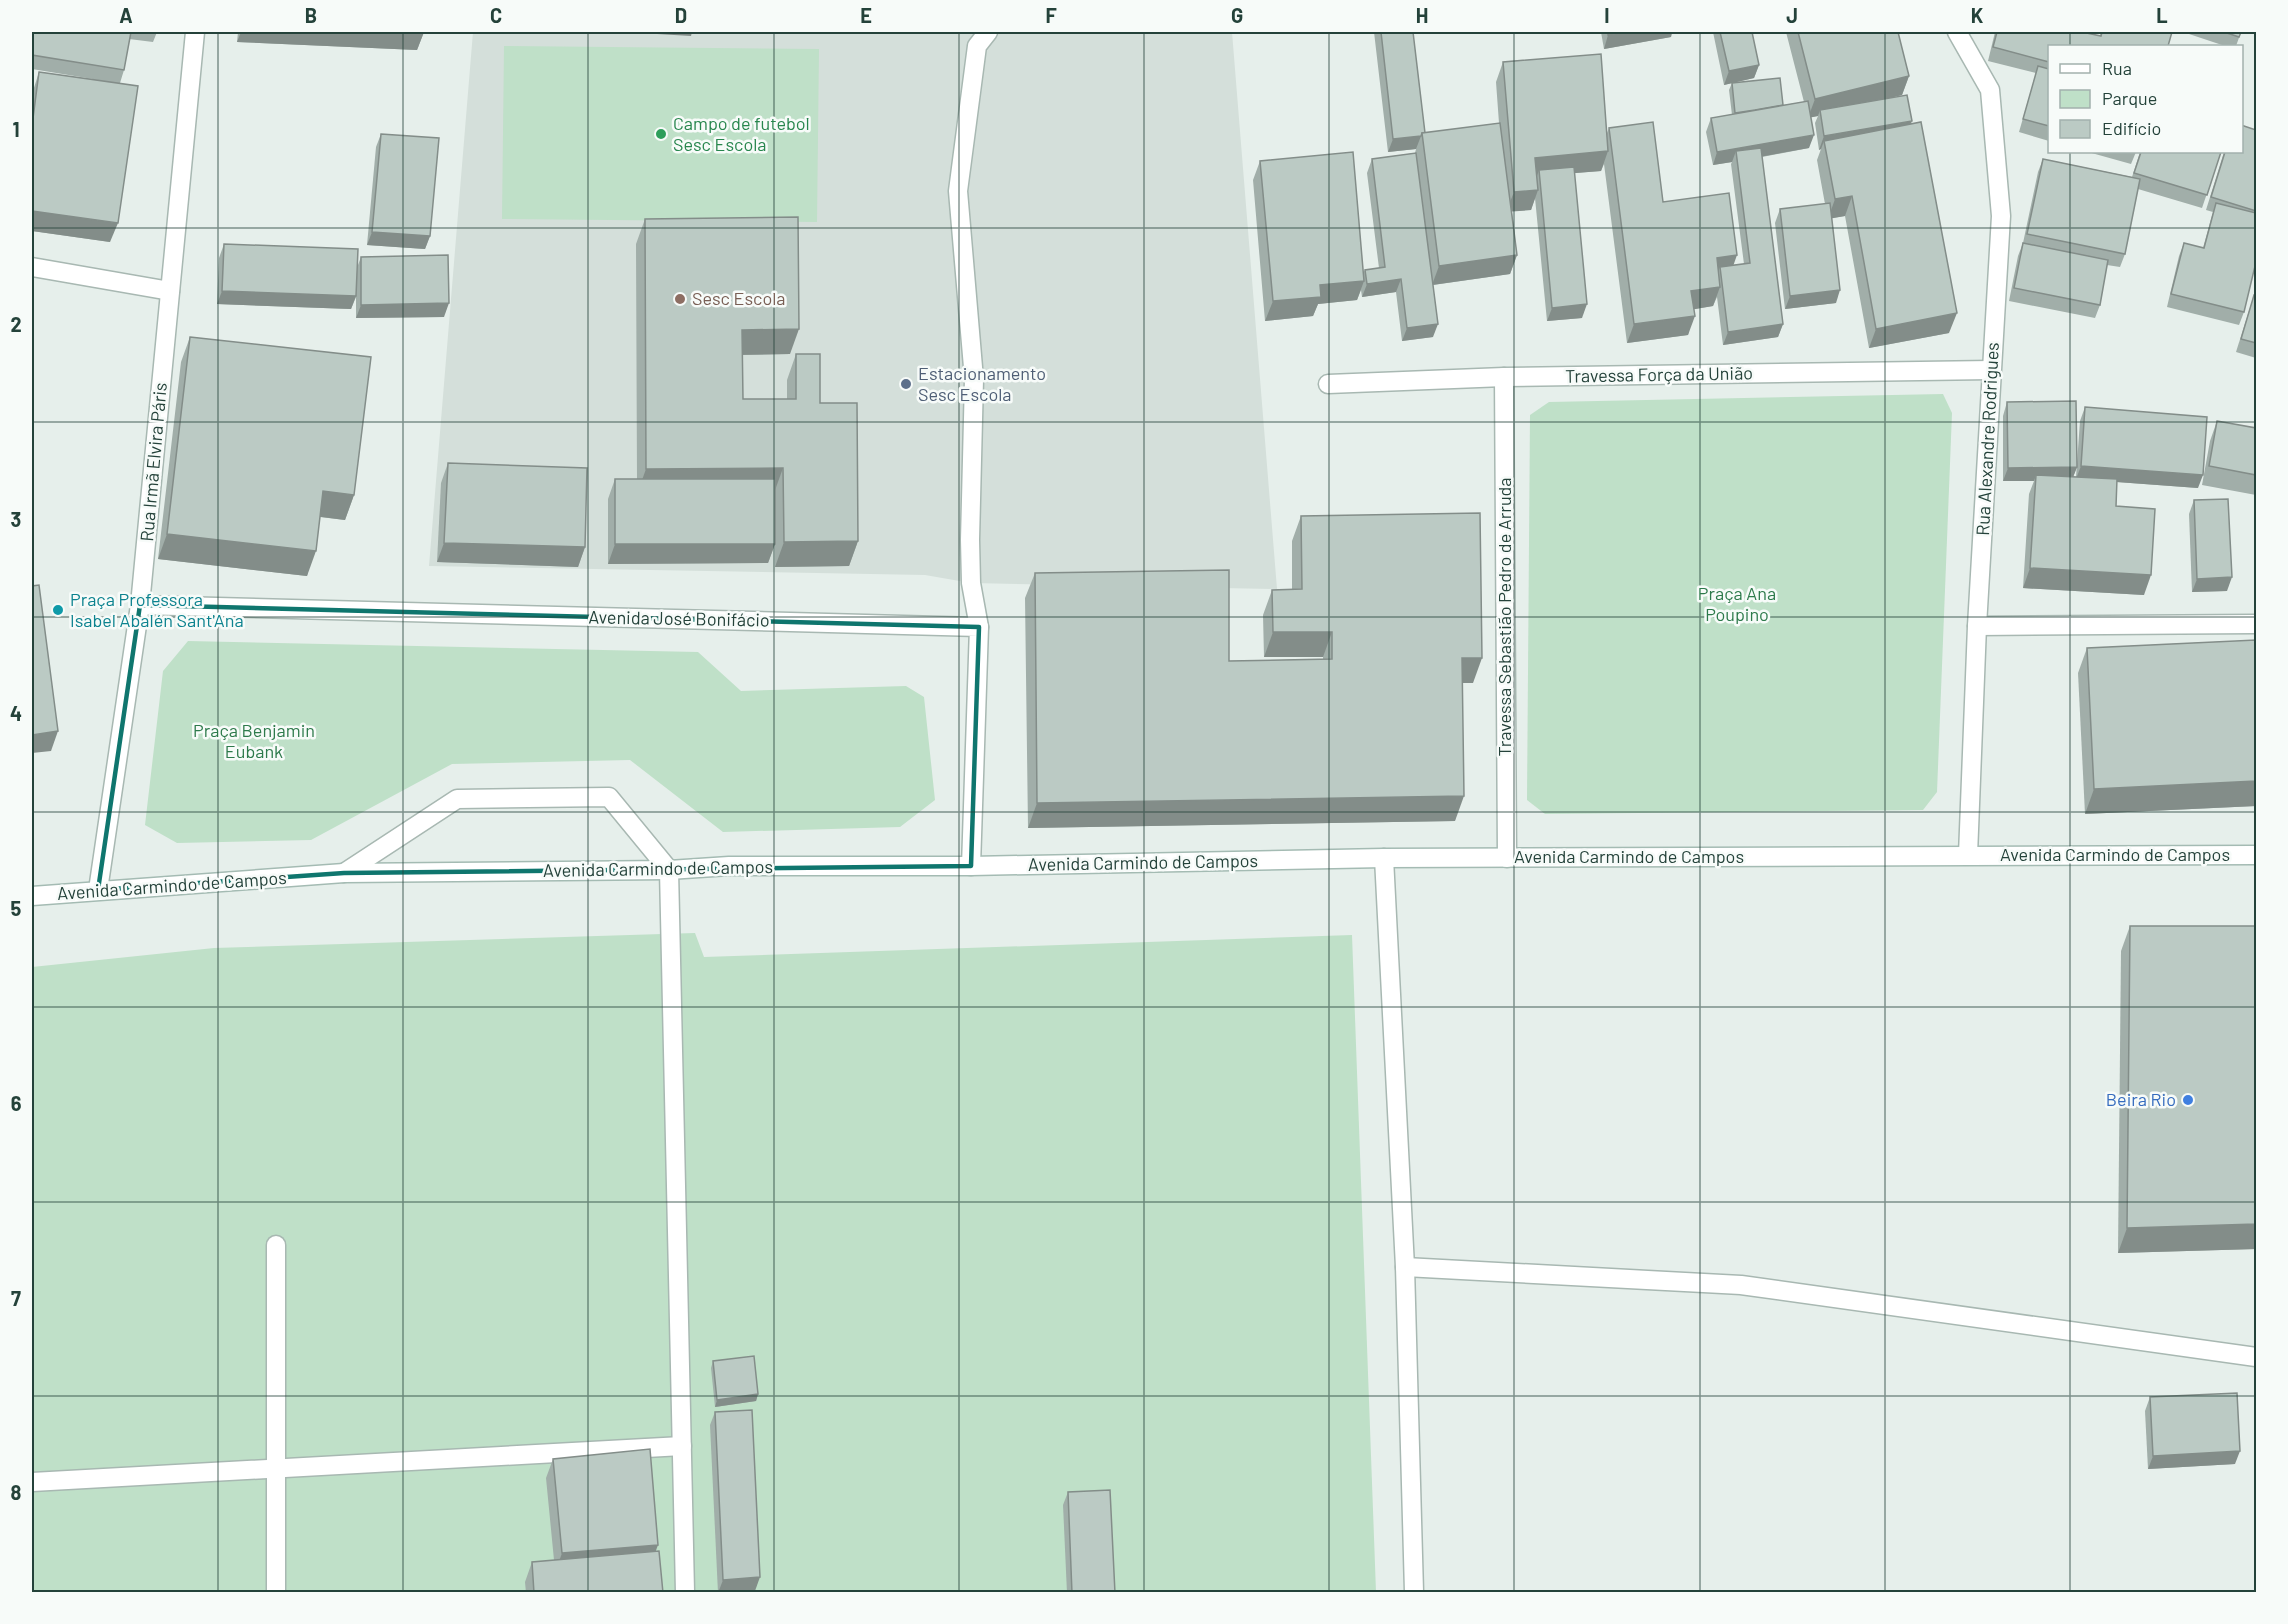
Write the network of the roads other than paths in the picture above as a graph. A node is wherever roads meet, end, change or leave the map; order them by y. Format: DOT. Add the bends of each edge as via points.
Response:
graph roads {
  1 [pos="195,32"];
  2 [pos="988,32"];
  3 [pos="1957,32"];
  4 [pos="32,267"];
  5 [pos="170,291"];
  6 [pos="1991,370"];
  7 [pos="1504,377"];
  8 [pos="1328,384"];
  9 [pos="140,605"];
  10 [pos="2256,624"];
  11 [pos="1977,626"];
  12 [pos="979,627"];
  13 [pos="1968,855"];
  14 [pos="2256,855"];
  15 [pos="1384,858"];
  16 [pos="1507,858"];
  17 [pos="971,866"];
  18 [pos="669,870"];
  19 [pos="345,873"];
  20 [pos="98,890"];
  21 [pos="32,896"];
  22 [pos="276,1245"];
  23 [pos="1405,1267"];
  24 [pos="2256,1357"];
  25 [pos="682,1446"];
  26 [pos="276,1467"];
  27 [pos="32,1482"];
  28 [pos="276,1593"];
  29 [pos="685,1593"];
  30 [pos="1414,1593"];
  1 -- 5 [label="street, Rua Irmã Elvira Páris"];
  2 -- 12 [label="street" via="977,46 958,191 974,380 970,540 971,583"];
  3 -- 6 [label="street, Rua Alexandre Rodrigues" via="1990,90 2001,216"];
  4 -- 5 [label="street"];
  5 -- 9 [label="street, Rua Irmã Elvira Páris"];
  6 -- 7 [label="street, Travessa Força da União"];
  6 -- 11 [label="street, Rua Alexandre Rodrigues"];
  7 -- 8 [label="street, Travessa Força da União"];
  7 -- 16 [label="street, Travessa Sebastião Pedro de Arruda"];
  9 -- 12 [label="street, Avenida José Bonifácio"];
  9 -- 20 [label="street, Rua Irmã Elvira Páris"];
  10 -- 11 [label="street"];
  11 -- 13 [label="street, Rua Alexandre Rodrigues"];
  12 -- 17 [label="street"];
  13 -- 14 [label="street, Avenida Carmindo de Campos"];
  13 -- 16 [label="street, Avenida Carmindo de Campos"];
  15 -- 16 [label="street, Avenida Carmindo de Campos"];
  15 -- 17 [label="street, Avenida Carmindo de Campos"];
  15 -- 23 [label="street"];
  17 -- 18 [label="street, Avenida Carmindo de Campos" via="729,866"];
  18 -- 19 [label="street, Avenida Carmindo de Campos"];
  18 -- 19 [label="street" via="609,797 457,799"];
  18 -- 25 [label="street"];
  19 -- 20 [label="street, Avenida Carmindo de Campos"];
  20 -- 21 [label="street, Avenida Carmindo de Campos"];
  22 -- 26 [label="street"];
  23 -- 24 [label="street" via="1741,1285"];
  23 -- 30 [label="street"];
  25 -- 26 [label="street"];
  25 -- 29 [label="street"];
  26 -- 27 [label="street"];
  26 -- 28 [label="street"];
}
